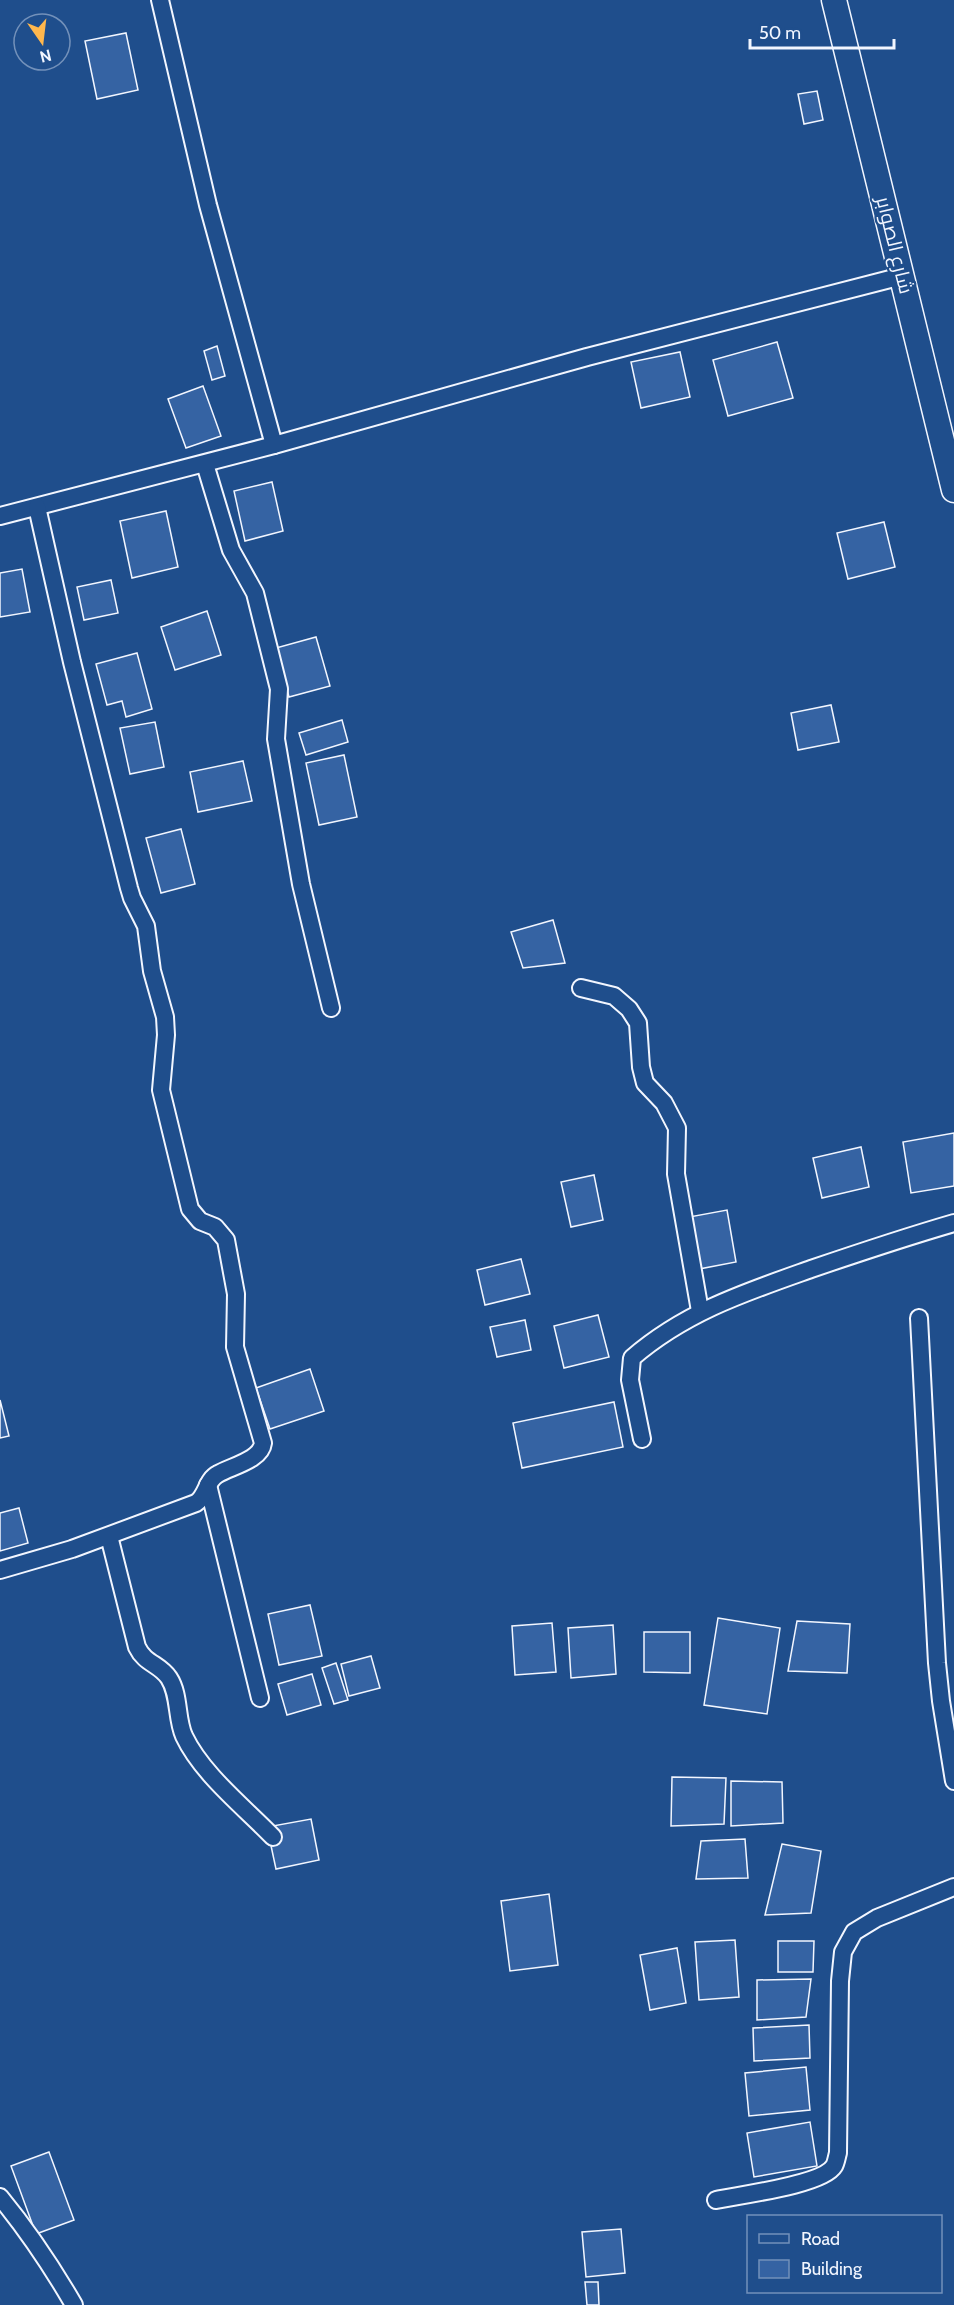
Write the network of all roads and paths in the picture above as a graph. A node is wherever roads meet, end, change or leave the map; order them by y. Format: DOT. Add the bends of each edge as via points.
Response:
graph roads {
  1 [pos="159,0"];
  2 [pos="834,0"];
  3 [pos="903,276"];
  4 [pos="274,445"];
  5 [pos="205,464"];
  6 [pos="954,490"];
  7 [pos="37,507"];
  8 [pos="0,516"];
  9 [pos="581,988"];
  10 [pos="331,1008"];
  11 [pos="954,1223"];
  12 [pos="700,1311"];
  13 [pos="919,1318"];
  14 [pos="642,1439"];
  15 [pos="208,1485"];
  16 [pos="109,1536"];
  17 [pos="0,1570"];
  18 [pos="260,1698"];
  19 [pos="954,1781"];
  20 [pos="273,1837"];
  21 [pos="954,1887"];
  22 [pos="0,2198"];
  23 [pos="716,2200"];
  24 [pos="74,2305"];
  1 -- 4 [label="street" via="208,205"];
  2 -- 3 [label="street, شارع الصوابر"];
  3 -- 4 [label="street" via="587,357"];
  3 -- 6 [label="street, شارع الصوابر"];
  4 -- 5 [label="street"];
  5 -- 7 [label="street"];
  5 -- 10 [label="street" via="227,540 255,593 279,689 276,740 301,884"];
  7 -- 8 [label="street"];
  7 -- 15 [label="street" via="129,888 146,926 152,970 165,1017 162,1102 190,1209 226,1240 234,1276 235,1347 263,1448 257,1455 215,1475"];
  9 -- 12 [label="street" via="614,996 629,1009 638,1023 645,1083 664,1103 677,1128 676,1174"];
  11 -- 12 [label="street" via="895,1240"];
  12 -- 14 [label="street" via="652,1340 632,1358 630,1380"];
  13 -- 19 [label="street" via="937,1664"];
  15 -- 16 [label="street" via="196,1503"];
  15 -- 18 [label="street"];
  16 -- 17 [label="street"];
  16 -- 20 [label="street" via="137,1647 173,1685 184,1735 206,1768"];
  21 -- 23 [label="street" via="854,1932 843,1952 838,2152 834,2167 820,2177 795,2184"];
  22 -- 24 [label="street" via="55,2271"];
}
